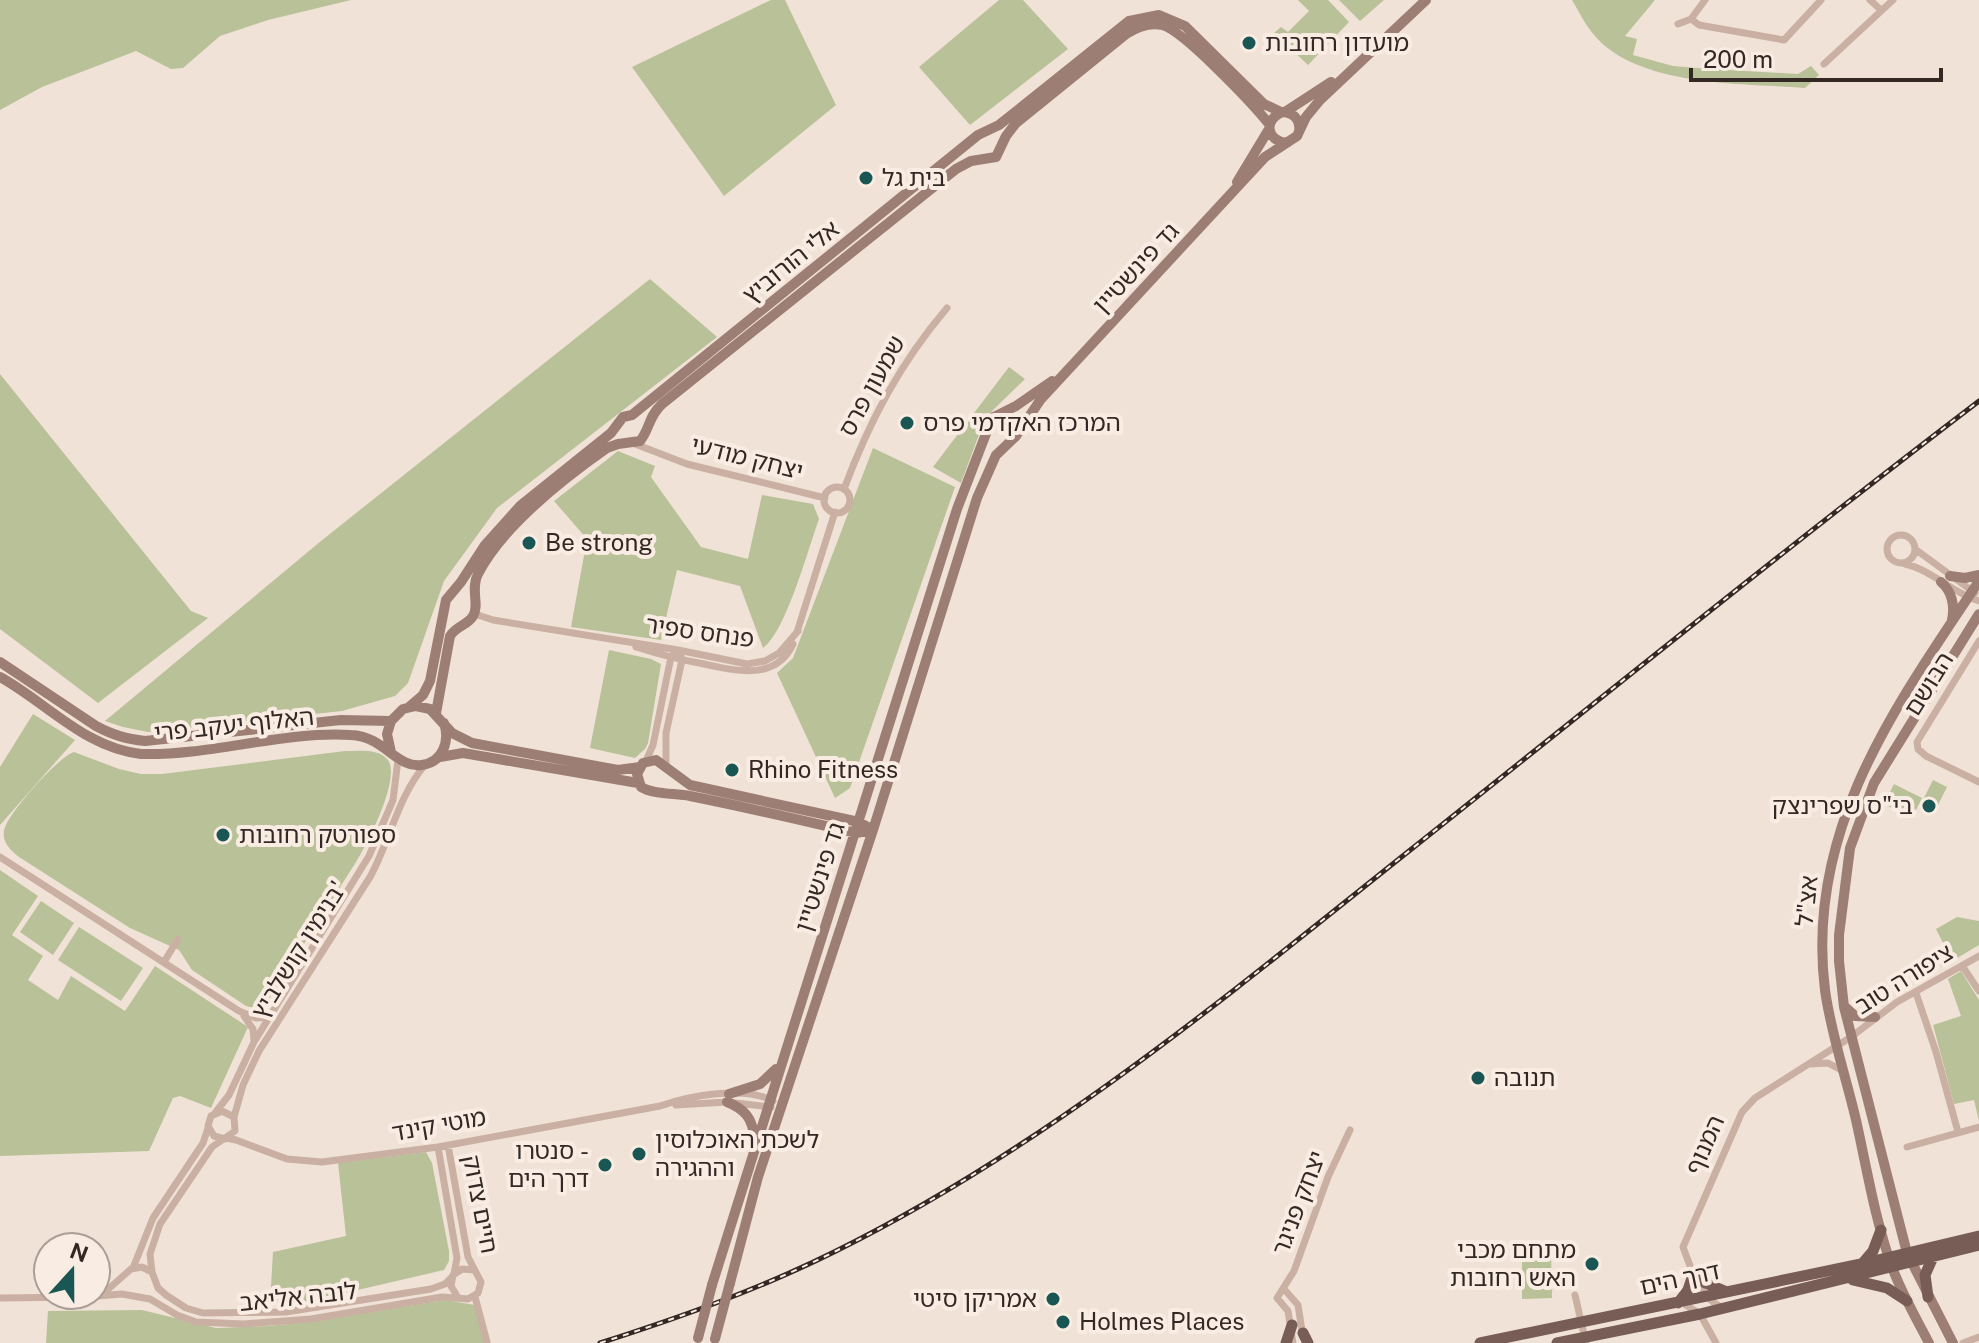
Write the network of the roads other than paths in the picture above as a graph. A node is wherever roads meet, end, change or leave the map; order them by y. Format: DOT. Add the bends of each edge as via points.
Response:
graph roads {
  1 [pos="1426,0"];
  2 [pos="1705,0"];
  3 [pos="1821,0"];
  4 [pos="1870,0"];
  5 [pos="1893,0"];
  6 [pos="1881,10"];
  7 [pos="1691,19"];
  8 [pos="1678,24"];
  9 [pos="1358,62"];
  10 [pos="1824,64"];
  11 [pos="1283,112"];
  12 [pos="1269,126"];
  13 [pos="988,132"];
  14 [pos="1299,132"];
  15 [pos="975,141"];
  16 [pos="1289,142"];
  17 [pos="1002,145"];
  18 [pos="985,159"];
  19 [pos="1229,197"];
  20 [pos="947,308"];
  21 [pos="1072,365"];
  22 [pos="998,414"];
  23 [pos="632,415"];
  24 [pos="618,424"];
  25 [pos="990,426"];
  26 [pos="646,430"];
  27 [pos="1018,431"];
  28 [pos="1010,440"];
  29 [pos="630,443"];
  30 [pos="660,453"];
  31 [pos="844,489"];
  32 [pos="825,498"];
  33 [pos="835,512"];
  34 [pos="1915,549"];
  35 [pos="1902,563"];
  36 [pos="1946,579"];
  37 [pos="1976,590"];
  38 [pos="453,594"];
  39 [pos="474,601"];
  40 [pos="445,614"];
  41 [pos="475,614"];
  42 [pos="1979,614"];
  43 [pos="1952,623"];
  44 [pos="462,624"];
  45 [pos="798,631"];
  46 [pos="612,639"];
  47 [pos="1979,641"];
  48 [pos="678,650"];
  49 [pos="671,657"];
  50 [pos="682,660"];
  51 [pos="0,662"];
  52 [pos="0,677"];
  53 [pos="409,707"];
  54 [pos="440,718"];
  55 [pos="391,721"];
  56 [pos="395,756"];
  57 [pos="430,762"];
  58 [pos="643,764"];
  59 [pos="668,768"];
  60 [pos="1979,782"];
  61 [pos="638,783"];
  62 [pos="870,787"];
  63 [pos="660,791"];
  64 [pos="828,815"];
  65 [pos="830,827"];
  66 [pos="858,827"];
  67 [pos="873,830"];
  68 [pos="850,849"];
  69 [pos="0,857"];
  70 [pos="178,939"];
  71 [pos="1979,956"];
  72 [pos="164,962"];
  73 [pos="1963,967"];
  74 [pos="1979,991"];
  75 [pos="1916,993"];
  76 [pos="1844,1007"];
  77 [pos="239,1011"];
  78 [pos="270,1017"];
  79 [pos="1875,1017"];
  80 [pos="1851,1037"];
  81 [pos="254,1042"];
  82 [pos="1836,1044"];
  83 [pos="779,1064"];
  84 [pos="1807,1065"];
  85 [pos="1844,1073"];
  86 [pos="728,1098"];
  87 [pos="767,1103"];
  88 [pos="781,1106"];
  89 [pos="215,1113"];
  90 [pos="234,1117"];
  91 [pos="208,1126"];
  92 [pos="1979,1127"];
  93 [pos="1350,1130"];
  94 [pos="1958,1132"];
  95 [pos="226,1138"];
  96 [pos="754,1144"];
  97 [pos="448,1145"];
  98 [pos="438,1147"];
  99 [pos="1907,1147"];
  100 [pos="1881,1230"];
  101 [pos="1979,1236"];
  102 [pos="1979,1245"];
  103 [pos="1909,1257"];
  104 [pos="1933,1257"];
  105 [pos="1891,1262"];
  106 [pos="1861,1264"];
  107 [pos="474,1270"];
  108 [pos="1694,1272"];
  109 [pos="128,1273"];
  110 [pos="453,1275"];
  111 [pos="154,1277"];
  112 [pos="1849,1279"];
  113 [pos="112,1287"];
  114 [pos="1284,1289"];
  115 [pos="1727,1292"];
  116 [pos="112,1294"];
  117 [pos="1575,1295"];
  118 [pos="32,1297"];
  119 [pos="138,1297"];
  120 [pos="475,1297"];
  121 [pos="1706,1297"];
  122 [pos="1928,1297"];
  123 [pos="0,1298"];
  124 [pos="463,1299"];
  125 [pos="1907,1301"];
  126 [pos="1679,1303"];
  127 [pos="1725,1308"];
  128 [pos="1700,1314"];
  129 [pos="1580,1322"];
  130 [pos="1292,1325"];
  131 [pos="1710,1329"];
  132 [pos="1979,1337"];
  133 [pos="1305,1340"];
  134 [pos="1585,1340"];
  135 [pos="696,1341"];
  136 [pos="487,1342"];
  137 [pos="715,1342"];
  138 [pos="1286,1343"];
  139 [pos="1293,1343"];
  140 [pos="1480,1343"];
  141 [pos="1557,1343"];
  142 [pos="1716,1343"];
  143 [pos="1929,1343"];
  144 [pos="1953,1343"];
  145 [pos="1963,1343"];
  1 -- 9 [label="street"];
  2 -- 7 [label="street"];
  3 -- 7 [label="street" via="1784,40 1699,25"];
  4 -- 6 [label="street"];
  5 -- 6 [label="street"];
  6 -- 10 [label="street"];
  7 -- 8 [label="street"];
  9 -- 11 [label="street"];
  9 -- 14 [label="street" via="1315,105"];
  11 -- 12 [label="street" via="1273,116"];
  11 -- 13 [label="street" via="1264,104 1185,26 1149,15 1121,26"];
  11 -- 14 [label="street" via="1297,118"];
  12 -- 16 [label="street" via="1276,140"];
  12 -- 17 [label="street" via="1180,33 1150,25 1126,34 1028,113"];
  12 -- 19 [label="street, גד פינשטיין"];
  13 -- 15 [label="street"];
  13 -- 17 [label="street"];
  14 -- 16 [label="street"];
  15 -- 18 [label="street" via="975,152"];
  15 -- 23 [label="street, אלי הורוביץ"];
  16 -- 19 [label="street, גד פינשטיין" via="1271,152"];
  17 -- 18 [label="street" via="996,157"];
  18 -- 26 [label="street, אלי הורוביץ" via="956,169 662,404"];
  19 -- 21 [label="street, גד פינשטיין"];
  20 -- 31 [label="street, שמעון פרס" via="885,395"];
  21 -- 22 [label="street, גד פינשטיין"];
  21 -- 27 [label="street, גד פינשטיין"];
  22 -- 25 [label="street"];
  22 -- 27 [label="street" via="1015,418"];
  23 -- 24 [label="street"];
  23 -- 26 [label="street" via="643,420"];
  24 -- 29 [label="street" via="618,433"];
  24 -- 38 [label="street" via="508,517"];
  25 -- 28 [label="street" via="996,439"];
  25 -- 62 [label="street, גד פינשטיין" via="957,509"];
  26 -- 29 [label="street" via="643,439"];
  26 -- 30 [label="street, יצחק מודעי"];
  27 -- 28 [label="street"];
  28 -- 67 [label="street, גד פינשטיין" via="991,464 977,498"];
  29 -- 30 [label="street, יצחק מודעי"];
  29 -- 39 [label="street" via="602,452 515,524 478,574"];
  30 -- 32 [label="street, יצחק מודעי"];
  31 -- 32 [label="street" via="832,488"];
  31 -- 33 [label="street" via="848,506"];
  32 -- 33 [label="street" via="827,508"];
  33 -- 45 [label="street"];
  34 -- 35 [label="street" via="1911,560"];
  34 -- 35 [label="street" via="1907,536 1890,541 1890,558"];
  34 -- 36 [label="street"];
  35 -- 36 [label="street"];
  36 -- 37 [label="street"];
  36 -- 37 [label="street" via="1965,578"];
  36 -- 43 [label="street"];
  37 -- 43 [label="street, אצ\"ל"];
  38 -- 39 [label="street" via="463,592"];
  38 -- 40 [label="street" via="445,603"];
  39 -- 41 [label="street"];
  40 -- 44 [label="street"];
  40 -- 53 [label="street" via="430,681"];
  41 -- 44 [label="street"];
  41 -- 46 [label="street, פנחס ספיר"];
  42 -- 76 [label="street, אצ\"ל" via="1874,783 1855,832 1839,935"];
  43 -- 82 [label="street, אצ\"ל" via="1880,735 1837,836 1823,961"];
  44 -- 54 [label="street" via="449,639"];
  45 -- 48 [label="street, פנחס ספיר" via="779,653 756,663"];
  45 -- 50 [label="street, פנחס ספיר" via="785,657 758,671"];
  46 -- 48 [label="street, פנחס ספיר"];
  46 -- 49 [label="street, פנחס ספיר"];
  47 -- 60 [label="street, הבושם" via="1920,736 1918,749"];
  48 -- 49 [label="street"];
  48 -- 50 [label="street"];
  49 -- 50 [label="street, פנחס ספיר"];
  49 -- 58 [label="street" via="653,745"];
  50 -- 59 [label="street" via="666,733"];
  51 -- 55 [label="street, האלוף יעקב פרי" via="96,726 132,740 341,720"];
  52 -- 56 [label="street, האלוף יעקב פרי" via="80,732 130,753 341,734 372,739"];
  53 -- 54 [label="street" via="423,707"];
  53 -- 55 [label="street"];
  54 -- 57 [label="street" via="446,743"];
  54 -- 58 [label="street" via="472,743 618,770"];
  55 -- 56 [label="street" via="387,741"];
  56 -- 57 [label="street" via="411,765"];
  56 -- 78 [label="street, בנימין קושלביץ'" via="393,800 369,856"];
  57 -- 61 [label="street" via="443,754 463,753"];
  57 -- 90 [label="street, בנימין קושלביץ'" via="413,779 370,877 253,1062"];
  58 -- 59 [label="street" via="656,760"];
  58 -- 61 [label="street"];
  59 -- 63 [label="street" via="670,780"];
  59 -- 64 [label="street" via="690,785"];
  61 -- 63 [label="street" via="650,792"];
  62 -- 64 [label="street" via="854,811"];
  62 -- 66 [label="street, גד פינשטיין"];
  63 -- 65 [label="street"];
  64 -- 66 [label="street"];
  65 -- 66 [label="street"];
  65 -- 68 [label="street" via="844,836"];
  66 -- 67 [label="street"];
  66 -- 68 [label="street, גד פינשטיין"];
  67 -- 88 [label="street, גד פינשטיין"];
  68 -- 83 [label="street, גד פינשטיין"];
  69 -- 72 [label="street"];
  70 -- 72 [label="street"];
  71 -- 73 [label="street, ציפורה טוב"];
  72 -- 77 [label="street"];
  73 -- 74 [label="street"];
  73 -- 75 [label="street, ציפורה טוב"];
  75 -- 79 [label="street, ציפורה טוב"];
  75 -- 94 [label="street"];
  76 -- 79 [label="street" via="1855,1016"];
  76 -- 80 [label="street, אצ\"ל"];
  77 -- 78 [label="street"];
  77 -- 81 [label="street" via="253,1029"];
  78 -- 81 [label="street, בנימין קושלביץ'"];
  79 -- 80 [label="street, ציפורה טוב"];
  80 -- 82 [label="street, המנוף"];
  80 -- 103 [label="street, אצ\"ל"];
  81 -- 89 [label="street, בנימין קושלביץ'"];
  82 -- 84 [label="street, המנוף"];
  82 -- 85 [label="street, אצ\"ל"];
  83 -- 86 [label="street" via="760,1084"];
  83 -- 87 [label="street, גד פינשטיין"];
  84 -- 85 [label="street" via="1828,1063"];
  84 -- 108 [label="street, המנוף" via="1742,1112 1683,1247"];
  85 -- 100 [label="street, אצ\"ל"];
  86 -- 87 [label="street, מוטי קינד" via="757,1095"];
  86 -- 96 [label="street" via="748,1116"];
  86 -- 97 [label="street, מוטי קינד" via="691,1098"];
  87 -- 88 [label="street, מוטי קינד"];
  87 -- 96 [label="street, גד פינשטיין"];
  88 -- 137 [label="street, גד פינשטיין, bridge"];
  89 -- 90 [label="street" via="226,1111"];
  89 -- 91 [label="street"];
  90 -- 95 [label="street" via="235,1131"];
  91 -- 95 [label="street" via="214,1136"];
  91 -- 109 [label="street" via="203,1143 151,1221 138,1261"];
  92 -- 94 [label="street"];
  93 -- 114 [label="street, יצחק פניגר"];
  94 -- 99 [label="street"];
  95 -- 98 [label="street, מוטי קינד" via="305,1162"];
  95 -- 111 [label="street" via="212,1147 160,1224 150,1254"];
  96 -- 135 [label="street, גד פינשטיין, bridge"];
  97 -- 98 [label="street, מוטי קינד"];
  97 -- 107 [label="street, חיים צדוק"];
  98 -- 110 [label="street, חיים צדוק" via="457,1258"];
  100 -- 105 [label="street, אצ\"ל"];
  100 -- 106 [label="main road"];
  101 -- 103 [label="main road"];
  102 -- 104 [label="main road"];
  103 -- 104 [label="main road"];
  103 -- 105 [label="main road"];
  103 -- 122 [label="street, אצ\"ל"];
  104 -- 122 [label="main road" via="1925,1275"];
  105 -- 106 [label="main road, דרך הים"];
  105 -- 112 [label="main road, דרך הים"];
  105 -- 125 [label="street, אצ\"ל"];
  106 -- 115 [label="main road, דרך הים"];
  107 -- 110 [label="street"];
  107 -- 120 [label="street" via="481,1282"];
  108 -- 115 [label="main road"];
  108 -- 121 [label="street, המנוף"];
  108 -- 126 [label="main road"];
  109 -- 111 [label="street" via="140,1267"];
  109 -- 113 [label="street"];
  109 -- 119 [label="street" via="127,1290"];
  110 -- 111 [label="street, לובה אליאב" via="434,1288 320,1308 230,1314 186,1308 161,1292"];
  110 -- 124 [label="street" via="452,1290"];
  111 -- 119 [label="street" via="151,1293"];
  112 -- 125 [label="main road" via="1887,1288"];
  112 -- 127 [label="main road, דרך הים"];
  114 -- 130 [label="street, יצחק פניגר" via="1277,1298"];
  114 -- 133 [label="street, יצחק פניגר" via="1298,1305"];
  115 -- 121 [label="main road, דרך הים"];
  116 -- 119 [label="street"];
  117 -- 129 [label="street"];
  118 -- 123 [label="street"];
  119 -- 124 [label="street, לובה אליאב" via="191,1321 233,1324 288,1322 442,1297"];
  120 -- 124 [label="street"];
  120 -- 136 [label="street"];
  121 -- 126 [label="main road, דרך הים"];
  121 -- 127 [label="street"];
  122 -- 144 [label="street, אצ\"ל"];
  125 -- 143 [label="street, אצ\"ל"];
  126 -- 128 [label="street"];
  126 -- 129 [label="main road, דרך הים"];
  127 -- 128 [label="main road, דרך הים"];
  127 -- 131 [label="street"];
  128 -- 131 [label="street"];
  128 -- 134 [label="main road, דרך הים"];
  129 -- 134 [label="street"];
  129 -- 140 [label="main road, דרך הים"];
  130 -- 138 [label="main road"];
  130 -- 139 [label="street, יצחק פניגר"];
  131 -- 142 [label="street"];
  132 -- 145 [label="street"];
  134 -- 141 [label="main road, דרך הים"];
}
